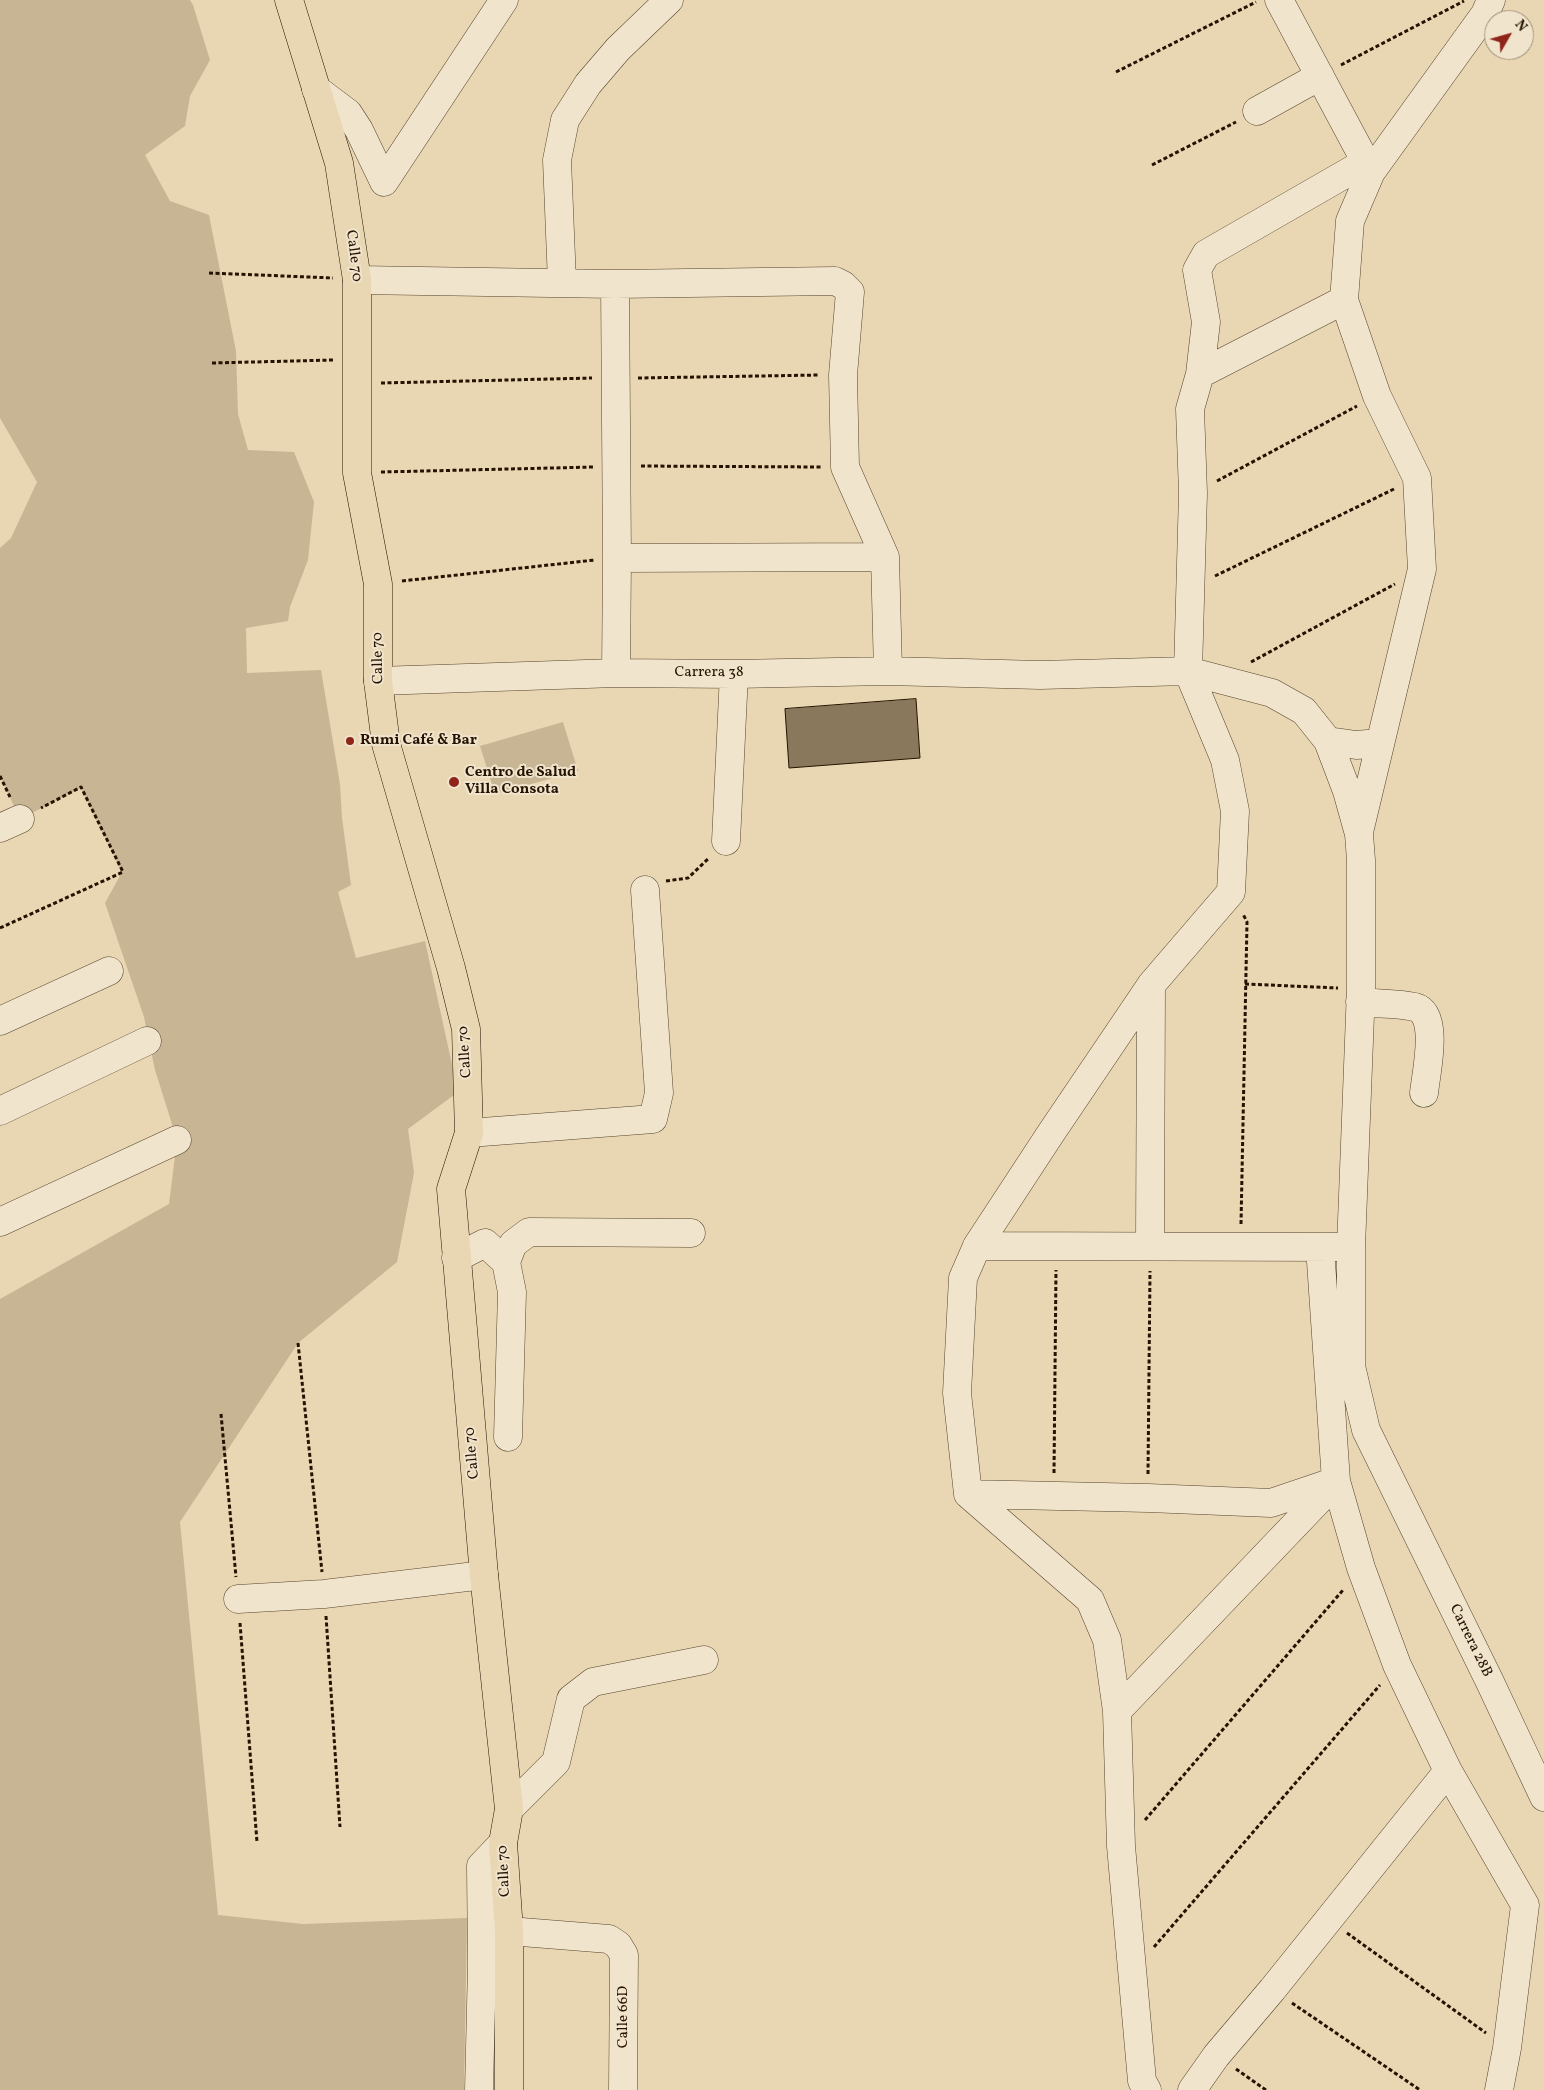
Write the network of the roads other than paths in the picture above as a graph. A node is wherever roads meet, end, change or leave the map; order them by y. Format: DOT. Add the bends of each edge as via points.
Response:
graph roads {
  1 [pos="289,0"];
  2 [pos="504,0"];
  3 [pos="669,0"];
  4 [pos="1280,0"];
  5 [pos="1491,0"];
  6 [pos="1320,76"];
  7 [pos="316,89"];
  8 [pos="1257,112"];
  9 [pos="1369,167"];
  10 [pos="357,280"];
  11 [pos="562,282"];
  12 [pos="615,284"];
  13 [pos="1344,300"];
  14 [pos="1200,374"];
  15 [pos="885,557"];
  16 [pos="618,558"];
  17 [pos="888,671"];
  18 [pos="1188,671"];
  19 [pos="616,673"];
  20 [pos="734,674"];
  21 [pos="378,681"];
  22 [pos="1328,741"];
  23 [pos="1380,743"];
  24 [pos="1359,834"];
  25 [pos="726,841"];
  26 [pos="645,890"];
  27 [pos="109,971"];
  28 [pos="1151,986"];
  29 [pos="1361,996"];
  30 [pos="0,1021"];
  31 [pos="147,1041"];
  32 [pos="1424,1093"];
  33 [pos="0,1111"];
  34 [pos="469,1133"];
  35 [pos="177,1140"];
  36 [pos="0,1222"];
  37 [pos="691,1233"];
  38 [pos="978,1246"];
  39 [pos="1150,1246"];
  40 [pos="1320,1247"];
  41 [pos="1351,1247"];
  42 [pos="456,1258"];
  43 [pos="506,1262"];
  44 [pos="508,1437"];
  45 [pos="1336,1481"];
  46 [pos="968,1494"];
  47 [pos="484,1575"];
  48 [pos="238,1599"];
  49 [pos="704,1660"];
  50 [pos="1117,1711"];
  51 [pos="1448,1771"];
  52 [pos="1544,1797"];
  53 [pos="509,1809"];
  54 [pos="503,1843"];
  55 [pos="509,1931"];
  56 [pos="479,2090"];
  57 [pos="509,2090"];
  58 [pos="623,2090"];
  59 [pos="1147,2090"];
  60 [pos="1192,2090"];
  61 [pos="1499,2090"];
  1 -- 7 [label="main road, Calle 70"];
  2 -- 7 [label="street" via="384,182 348,113"];
  3 -- 11 [label="street" via="618,49 588,84 565,120 557,160"];
  4 -- 6 [label="street"];
  5 -- 9 [label="street" via="1485,14"];
  6 -- 8 [label="street"];
  6 -- 9 [label="street"];
  7 -- 10 [label="main road, Calle 70" via="339,163"];
  9 -- 13 [label="street" via="1350,221"];
  9 -- 14 [label="street" via="1206,254 1197,270 1206,322"];
  10 -- 11 [label="street"];
  10 -- 21 [label="main road, Calle 70" via="357,473 378,584"];
  11 -- 12 [label="street"];
  12 -- 15 [label="street" via="835,281 850,292 843,375 845,467"];
  12 -- 16 [label="street"];
  13 -- 14 [label="street"];
  13 -- 23 [label="street" via="1377,396 1417,478 1422,569"];
  14 -- 18 [label="street" via="1190,409 1193,493"];
  15 -- 16 [label="street"];
  15 -- 17 [label="street"];
  16 -- 19 [label="street"];
  17 -- 18 [label="street, Carrera 38" via="1040,675"];
  17 -- 20 [label="street, Carrera 38"];
  18 -- 22 [label="street, Carrera 38" via="1272,693 1304,711"];
  18 -- 28 [label="street" via="1225,760 1235,811 1230,892"];
  19 -- 20 [label="street, Carrera 38"];
  19 -- 21 [label="street, Carrera 38"];
  20 -- 25 [label="street"];
  21 -- 34 [label="main road, Calle 70" via="386,744 466,1029"];
  22 -- 23 [label="street" via="1356,745"];
  22 -- 24 [label="street, Carrera 38"];
  23 -- 24 [label="street"];
  24 -- 29 [label="street, Carrera 28B"];
  26 -- 34 [label="street" via="659,1093 653,1119"];
  27 -- 30 [label="street"];
  28 -- 38 [label="street"];
  28 -- 39 [label="street"];
  29 -- 32 [label="street" via="1416,1007 1425,1012 1431,1029"];
  29 -- 41 [label="street, Carrera 28B"];
  31 -- 33 [label="street"];
  34 -- 42 [label="main road, Calle 70" via="452,1189"];
  35 -- 36 [label="street"];
  37 -- 43 [label="street" via="529,1232 513,1244"];
  38 -- 39 [label="street"];
  38 -- 46 [label="street" via="963,1278 957,1393"];
  39 -- 40 [label="street"];
  40 -- 41 [label="street"];
  40 -- 45 [label="street"];
  41 -- 52 [label="street, Carrera 28B" via="1351,1366 1366,1430"];
  42 -- 43 [label="street" via="485,1243"];
  42 -- 47 [label="main road, Calle 70"];
  43 -- 44 [label="street" via="512,1292"];
  45 -- 46 [label="street" via="1271,1503"];
  45 -- 50 [label="street"];
  45 -- 51 [label="street" via="1361,1568 1397,1666"];
  46 -- 50 [label="street" via="1090,1600 1107,1640"];
  47 -- 48 [label="street" via="324,1594"];
  47 -- 53 [label="main road, Calle 70"];
  49 -- 53 [label="street" via="593,1682 572,1699 556,1762"];
  50 -- 59 [label="street" via="1122,1846 1142,2082"];
  51 -- 60 [label="street" via="1216,2056"];
  51 -- 61 [label="street" via="1525,1905"];
  53 -- 54 [label="main road, Calle 70"];
  54 -- 55 [label="main road, Calle 70"];
  54 -- 56 [label="street" via="481,1866"];
  55 -- 57 [label="main road, Calle 70"];
  55 -- 58 [label="street, Calle 66D" via="609,1940 618,1944 624,1954"];
}
